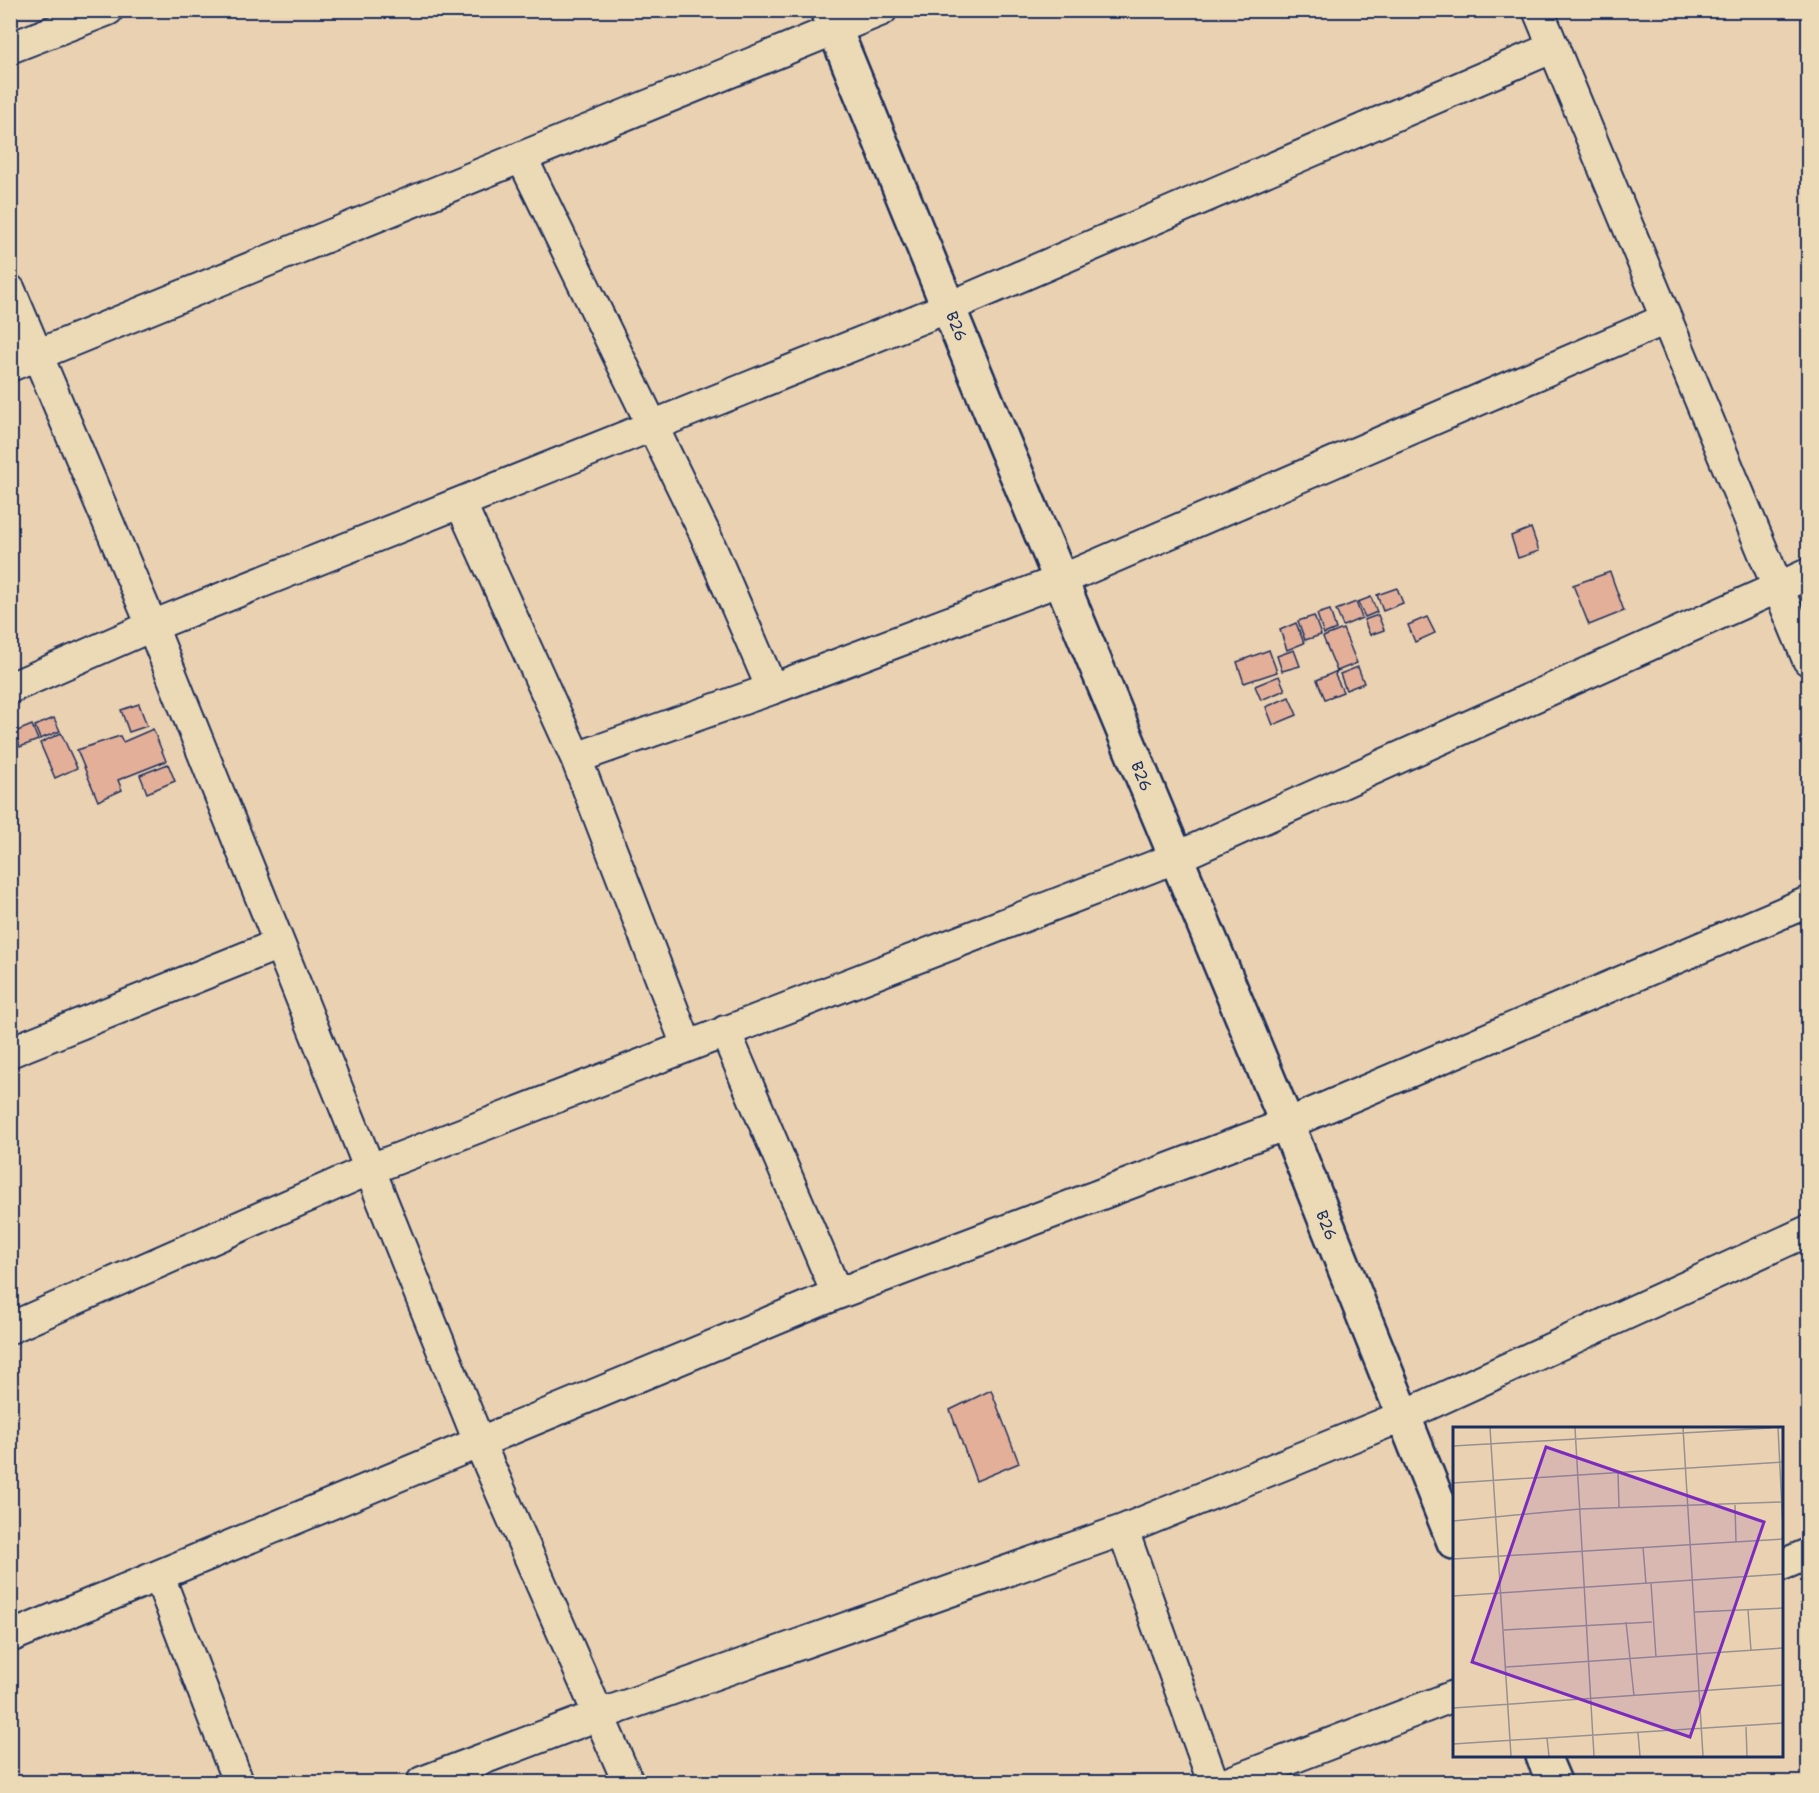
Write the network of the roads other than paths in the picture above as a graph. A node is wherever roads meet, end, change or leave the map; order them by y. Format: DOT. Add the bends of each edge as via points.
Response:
graph roads {
  1 [pos="108,10"];
  2 [pos="882,10"];
  3 [pos="1538,10"];
  4 [pos="831,20"];
  5 [pos="1554,47"];
  6 [pos="10,48"];
  7 [pos="522,158"];
  8 [pos="10,290"];
  9 [pos="949,307"];
  10 [pos="1666,319"];
  11 [pos="23,360"];
  12 [pos="653,424"];
  13 [pos="461,504"];
  14 [pos="1809,574"];
  15 [pos="1061,580"];
  16 [pos="1779,586"];
  17 [pos="152,626"];
  18 [pos="1809,660"];
  19 [pos="10,688"];
  20 [pos="772,689"];
  21 [pos="576,758"];
  22 [pos="1175,858"];
  23 [pos="1809,902"];
  24 [pos="279,944"];
  25 [pos="725,1031"];
  26 [pos="687,1046"];
  27 [pos="10,1052"];
  28 [pos="1287,1124"];
  29 [pos="368,1170"];
  30 [pos="1809,1231"];
  31 [pos="837,1294"];
  32 [pos="10,1329"];
  33 [pos="1403,1416"];
  34 [pos="479,1442"];
  35 [pos="1124,1530"];
  36 [pos="1453,1537"];
  37 [pos="1809,1554"];
  38 [pos="1783,1565"];
  39 [pos="159,1576"];
  40 [pos="10,1637"];
  41 [pos="1453,1697"];
  42 [pos="599,1715"];
  43 [pos="1544,1757"];
  44 [pos="238,1782"];
  45 [pos="422,1782"];
  46 [pos="628,1782"];
  47 [pos="1213,1782"];
  48 [pos="1230,1782"];
  49 [pos="1554,1782"];
  1 -- 6 [label="street"];
  2 -- 4 [label="street"];
  3 -- 5 [label="street"];
  4 -- 7 [label="street"];
  4 -- 9 [label="highway, B26"];
  5 -- 9 [label="street"];
  5 -- 10 [label="street"];
  7 -- 11 [label="street"];
  7 -- 12 [label="street"];
  8 -- 11 [label="street"];
  9 -- 12 [label="street"];
  9 -- 15 [label="highway, B26"];
  10 -- 15 [label="street"];
  10 -- 16 [label="street"];
  11 -- 17 [label="street"];
  12 -- 13 [label="street"];
  12 -- 20 [label="street"];
  13 -- 17 [label="street"];
  13 -- 21 [label="street"];
  14 -- 16 [label="street"];
  15 -- 20 [label="street"];
  15 -- 22 [label="highway, B26"];
  16 -- 18 [label="street"];
  16 -- 22 [label="street"];
  17 -- 19 [label="street"];
  17 -- 24 [label="street"];
  20 -- 21 [label="street"];
  21 -- 26 [label="street"];
  22 -- 25 [label="street"];
  22 -- 28 [label="highway, B26"];
  23 -- 28 [label="street"];
  24 -- 27 [label="street"];
  24 -- 29 [label="street"];
  25 -- 26 [label="street"];
  25 -- 31 [label="street"];
  26 -- 29 [label="street"];
  28 -- 31 [label="street"];
  28 -- 33 [label="highway, B26"];
  29 -- 32 [label="street"];
  29 -- 34 [label="street"];
  30 -- 33 [label="street"];
  31 -- 34 [label="street"];
  33 -- 35 [label="street"];
  33 -- 36 [label="highway, B26"];
  34 -- 39 [label="street"];
  34 -- 42 [label="street"];
  35 -- 42 [label="street"];
  35 -- 47 [label="street"];
  37 -- 38 [label="street"];
  39 -- 40 [label="street"];
  39 -- 44 [label="street"];
  41 -- 48 [label="street"];
  42 -- 45 [label="street"];
  42 -- 46 [label="street"];
  43 -- 49 [label="highway"];
}
